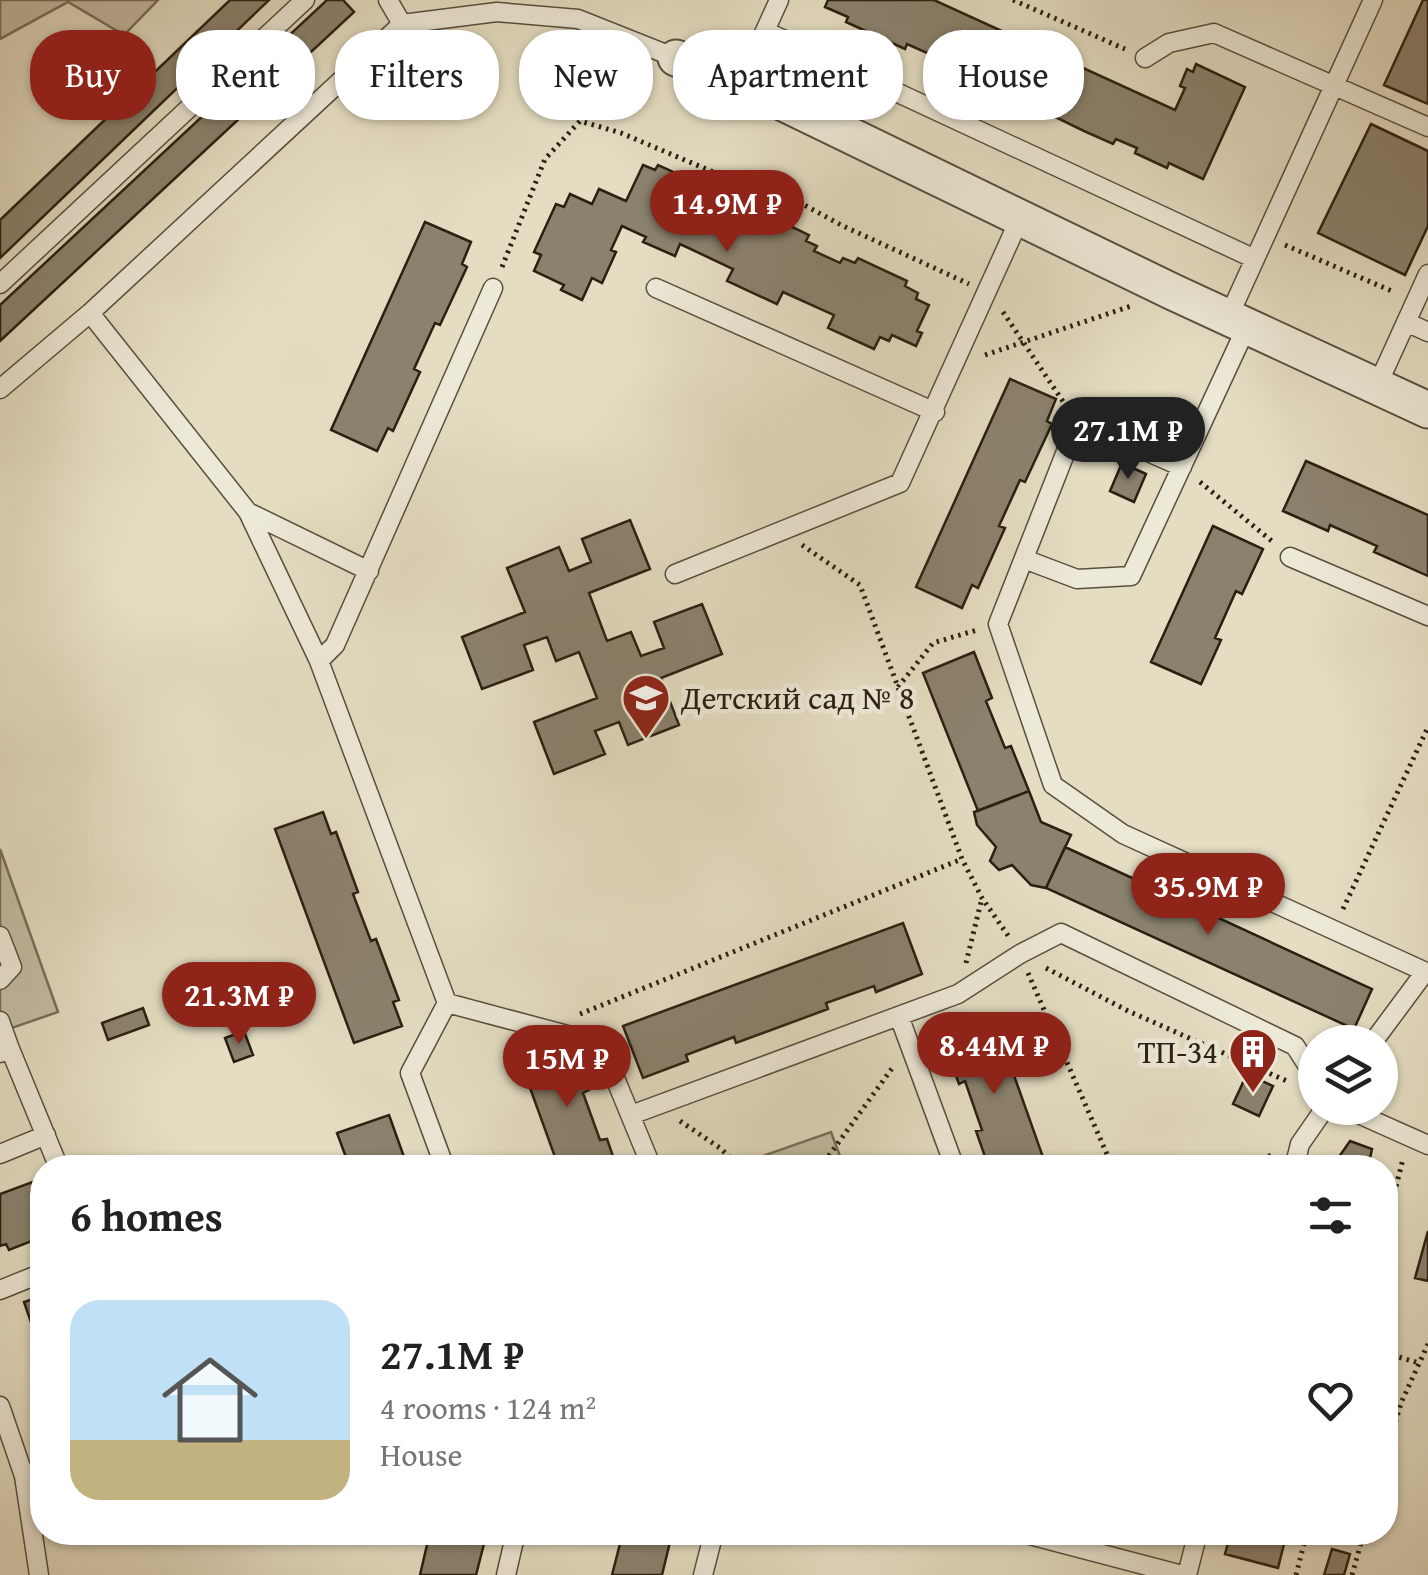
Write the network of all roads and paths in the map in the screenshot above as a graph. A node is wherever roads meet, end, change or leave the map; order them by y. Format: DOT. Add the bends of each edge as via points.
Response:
graph roads {
  1 [pos="305,0"];
  2 [pos="388,0"];
  3 [pos="779,0"];
  4 [pos="1013,0"];
  5 [pos="1373,0"];
  6 [pos="402,24"];
  7 [pos="764,30"];
  8 [pos="673,57"];
  9 [pos="1145,58"];
  10 [pos="1334,84"];
  11 [pos="903,95"];
  12 [pos="818,120"];
  13 [pos="1428,127"];
  14 [pos="1020,218"];
  15 [pos="1265,237"];
  16 [pos="1255,258"];
  17 [pos="1428,274"];
  18 [pos="0,284"];
  19 [pos="493,288"];
  20 [pos="656,288"];
  21 [pos="987,292"];
  22 [pos="1173,292"];
  23 [pos="1416,301"];
  24 [pos="90,313"];
  25 [pos="1238,322"];
  26 [pos="1406,322"];
  27 [pos="1428,332"];
  28 [pos="1025,342"];
  29 [pos="955,365"];
  30 [pos="1377,386"];
  31 [pos="0,390"];
  32 [pos="1428,410"];
  33 [pos="935,412"];
  34 [pos="1078,420"];
  35 [pos="1182,467"];
  36 [pos="248,512"];
  37 [pos="793,527"];
  38 [pos="1290,556"];
  39 [pos="1024,559"];
  40 [pos="369,571"];
  41 [pos="676,574"];
  42 [pos="1428,616"];
  43 [pos="998,624"];
  44 [pos="319,661"];
  45 [pos="898,686"];
  46 [pos="1428,728"];
  47 [pos="962,859"];
  48 [pos="982,898"];
  49 [pos="1333,930"];
  50 [pos="0,936"];
  51 [pos="1020,954"];
  52 [pos="1426,973"];
  53 [pos="0,980"];
  54 [pos="958,994"];
  55 [pos="447,1003"];
  56 [pos="899,1016"];
  57 [pos="0,1021"];
  58 [pos="1386,1025"];
  59 [pos="542,1029"];
  60 [pos="910,1044"];
  61 [pos="5,1051"];
  62 [pos="1298,1056"];
  63 [pos="1298,1079"];
  64 [pos="658,1106"];
  65 [pos="631,1115"];
  66 [pos="1314,1125"];
  67 [pos="1383,1125"];
  68 [pos="46,1135"];
  69 [pos="1409,1137"];
  70 [pos="1428,1145"];
  71 [pos="0,1154"];
  72 [pos="54,1155"];
  73 [pos="440,1155"];
  74 [pos="647,1155"];
  75 [pos="727,1155"];
  76 [pos="829,1155"];
  77 [pos="950,1155"];
  78 [pos="1106,1155"];
  79 [pos="1297,1155"];
  80 [pos="1398,1180"];
  81 [pos="30,1278"];
  82 [pos="0,1290"];
  83 [pos="1428,1344"];
  84 [pos="1398,1357"];
  85 [pos="1419,1363"];
  86 [pos="0,1406"];
  87 [pos="1398,1413"];
  88 [pos="30,1516"];
  89 [pos="34,1545"];
  90 [pos="513,1545"];
  91 [pos="711,1545"];
  92 [pos="1068,1545"];
  93 [pos="1194,1545"];
  94 [pos="1304,1545"];
  95 [pos="1360,1545"];
  96 [pos="39,1575"];
  97 [pos="506,1575"];
  98 [pos="704,1575"];
  99 [pos="1185,1575"];
  100 [pos="1296,1575"];
  101 [pos="1352,1575"];
  1 -- 18 [label="lane"];
  2 -- 6 [label="lane"];
  3 -- 7 [label="lane"];
  4 -- 9 [label="path"];
  5 -- 10 [label="lane"];
  6 -- 8 [label="lane" via="498,12 578,19"];
  6 -- 24 [label="lane"];
  9 -- 10 [label="lane" via="1169,42 1214,33"];
  10 -- 13 [label="lane"];
  10 -- 15 [label="lane"];
  11 -- 16 [label="lane"];
  12 -- 14 [label="street"];
  14 -- 21 [label="lane"];
  14 -- 22 [label="street"];
  15 -- 16 [label="lane"];
  15 -- 23 [label="path"];
  16 -- 25 [label="lane"];
  17 -- 23 [label="lane"];
  19 -- 21 [label="path" via="545,159 580,121 622,132 763,193 772,188"];
  19 -- 40 [label="lane"];
  20 -- 33 [label="lane"];
  21 -- 28 [label="path"];
  21 -- 29 [label="lane"];
  22 -- 25 [label="street"];
  22 -- 28 [label="path"];
  23 -- 26 [label="lane"];
  24 -- 31 [label="lane"];
  24 -- 36 [label="lane"];
  25 -- 30 [label="street"];
  25 -- 35 [label="lane"];
  26 -- 27 [label="lane"];
  26 -- 30 [label="lane"];
  28 -- 29 [label="path"];
  28 -- 34 [label="path"];
  29 -- 33 [label="lane"];
  30 -- 32 [label="street"];
  33 -- 37 [label="lane" via="900,483"];
  34 -- 35 [label="lane"];
  34 -- 39 [label="lane"];
  35 -- 38 [label="path"];
  35 -- 39 [label="lane" via="1131,576 1076,579"];
  36 -- 40 [label="lane"];
  36 -- 44 [label="lane"];
  37 -- 41 [label="lane"];
  37 -- 45 [label="path" via="804,547 860,585"];
  38 -- 42 [label="lane"];
  39 -- 43 [label="lane"];
  40 -- 44 [label="lane" via="335,645"];
  43 -- 45 [label="path" via="933,643"];
  43 -- 49 [label="lane" via="1053,785 1123,834"];
  44 -- 55 [label="lane"];
  45 -- 47 [label="path"];
  46 -- 49 [label="path"];
  47 -- 48 [label="path"];
  47 -- 59 [label="path"];
  48 -- 51 [label="path"];
  48 -- 54 [label="path"];
  49 -- 52 [label="lane"];
  50 -- 53 [label="lane" via="12,967"];
  51 -- 54 [label="lane"];
  51 -- 62 [label="lane" via="1061,932 1295,1046"];
  51 -- 63 [label="path" via="1128,1011"];
  51 -- 78 [label="path"];
  52 -- 58 [label="lane"];
  54 -- 56 [label="lane"];
  55 -- 59 [label="lane"];
  55 -- 73 [label="lane" via="410,1073"];
  56 -- 60 [label="lane"];
  56 -- 64 [label="lane"];
  57 -- 61 [label="lane"];
  59 -- 65 [label="lane" via="601,1044"];
  60 -- 76 [label="path"];
  60 -- 77 [label="lane"];
  61 -- 68 [label="lane"];
  64 -- 65 [label="lane"];
  64 -- 75 [label="path"];
  65 -- 74 [label="lane"];
  66 -- 79 [label="lane"];
  67 -- 69 [label="lane"];
  68 -- 71 [label="lane"];
  68 -- 72 [label="lane"];
  69 -- 70 [label="lane"];
  69 -- 80 [label="path"];
  81 -- 82 [label="lane"];
  83 -- 85 [label="path"];
  84 -- 85 [label="path"];
  85 -- 87 [label="path"];
  86 -- 88 [label="lane"];
  89 -- 96 [label="lane"];
  90 -- 97 [label="lane"];
  91 -- 98 [label="lane"];
  92 -- 99 [label="lane"];
  93 -- 99 [label="lane"];
  94 -- 100 [label="path"];
  95 -- 101 [label="path"];
}
